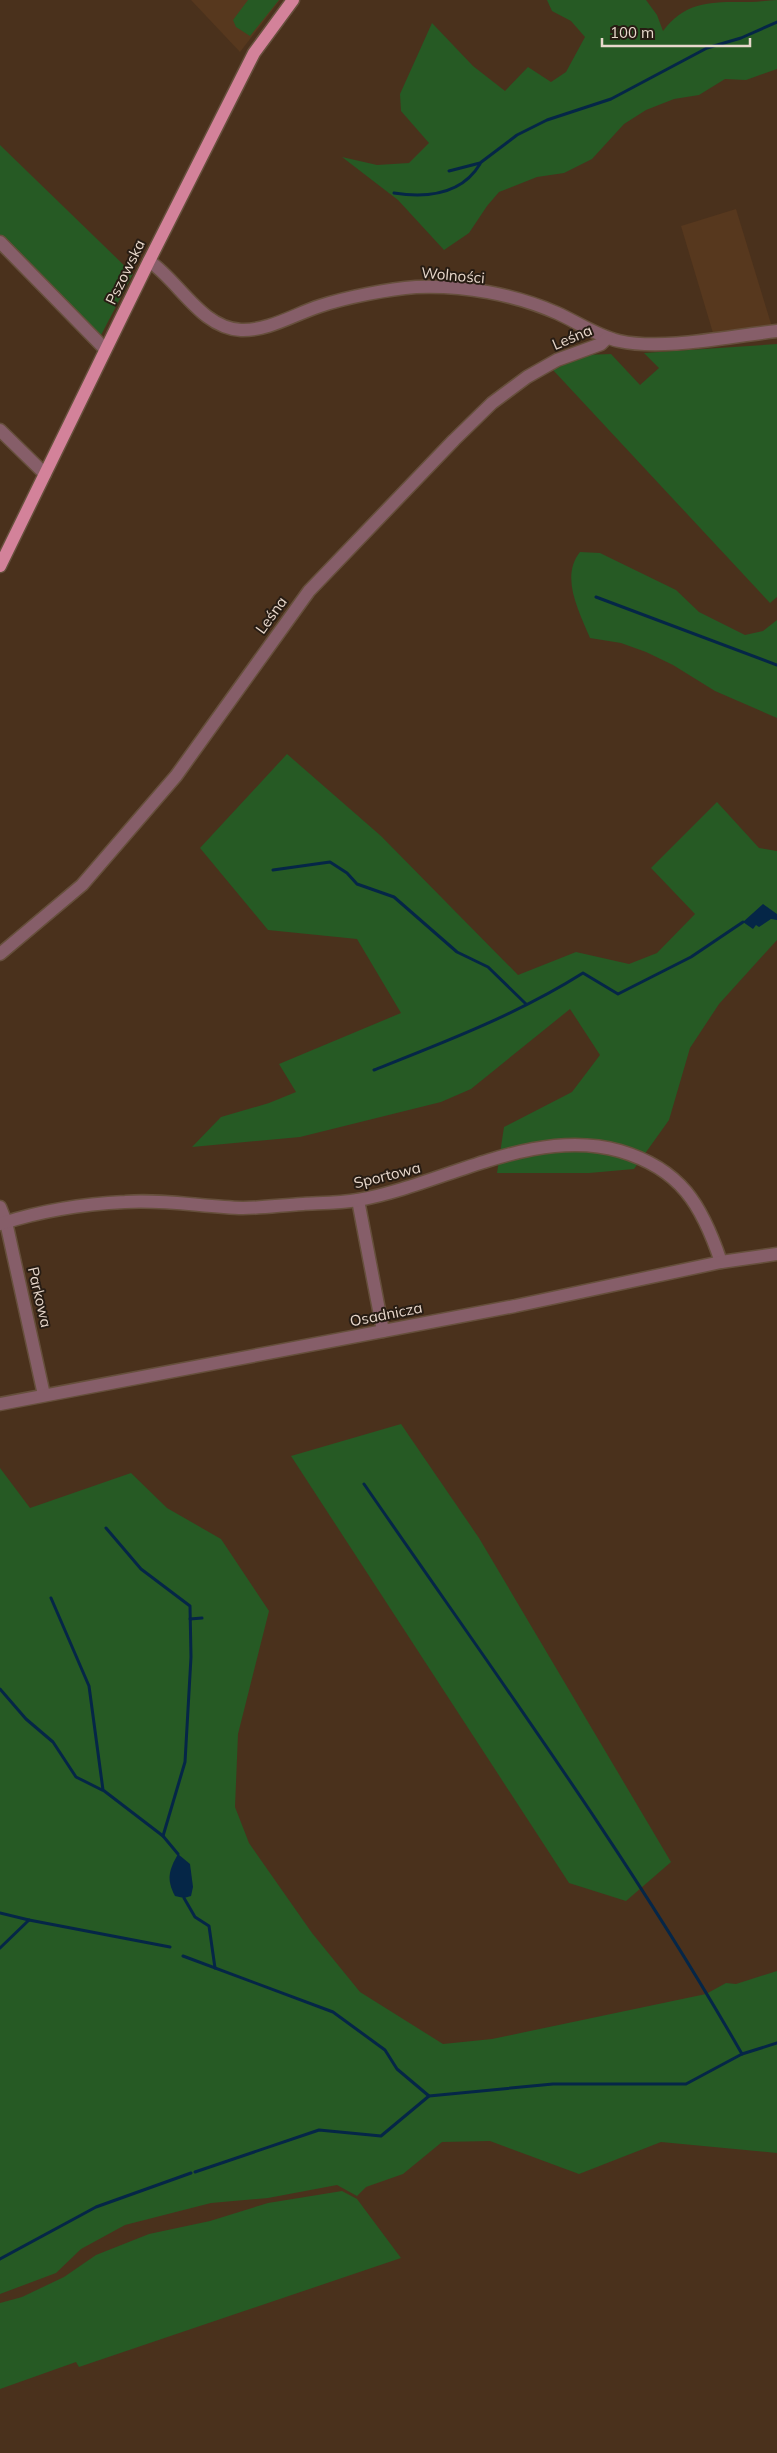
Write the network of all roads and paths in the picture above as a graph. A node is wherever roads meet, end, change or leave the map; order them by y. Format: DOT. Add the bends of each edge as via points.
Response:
graph roads {
  1 [pos="293,0"];
  2 [pos="0,242"];
  3 [pos="149,261"];
  4 [pos="777,331"];
  5 [pos="607,338"];
  6 [pos="106,350"];
  7 [pos="0,430"];
  8 [pos="45,474"];
  9 [pos="0,566"];
  10 [pos="0,954"];
  11 [pos="358,1200"];
  12 [pos="0,1207"];
  13 [pos="3,1223"];
  14 [pos="777,1254"];
  15 [pos="721,1262"];
  16 [pos="383,1331"];
  17 [pos="44,1395"];
  18 [pos="0,1404"];
  1 -- 3 [label="main road, Pszowska" via="254,53"];
  2 -- 6 [label="street"];
  3 -- 5 [label="street, Wolności" via="210,318 241,330 264,327 350,298 416,287 470,289 528,302"];
  3 -- 6 [label="main road, Pszowska"];
  4 -- 5 [label="street, Wolności" via="649,344"];
  5 -- 10 [label="street, Leśna" via="601,344 557,360 527,377 492,403 454,440 309,591 176,776 82,885"];
  6 -- 8 [label="main road, Pszowska"];
  7 -- 8 [label="street"];
  8 -- 9 [label="main road, Pszowska"];
  11 -- 13 [label="street, Sportowa" via="246,1208 126,1201 65,1208"];
  11 -- 15 [label="street, Sportowa" via="548,1146 585,1145 618,1150 642,1158 664,1171 697,1204"];
  11 -- 16 [label="street"];
  12 -- 13 [label="street, Parkowa"];
  13 -- 17 [label="street, Parkowa"];
  14 -- 15 [label="street, Osadnicza"];
  15 -- 16 [label="street, Osadnicza"];
  16 -- 17 [label="street, Osadnicza"];
  17 -- 18 [label="street, Osadnicza"];
}
